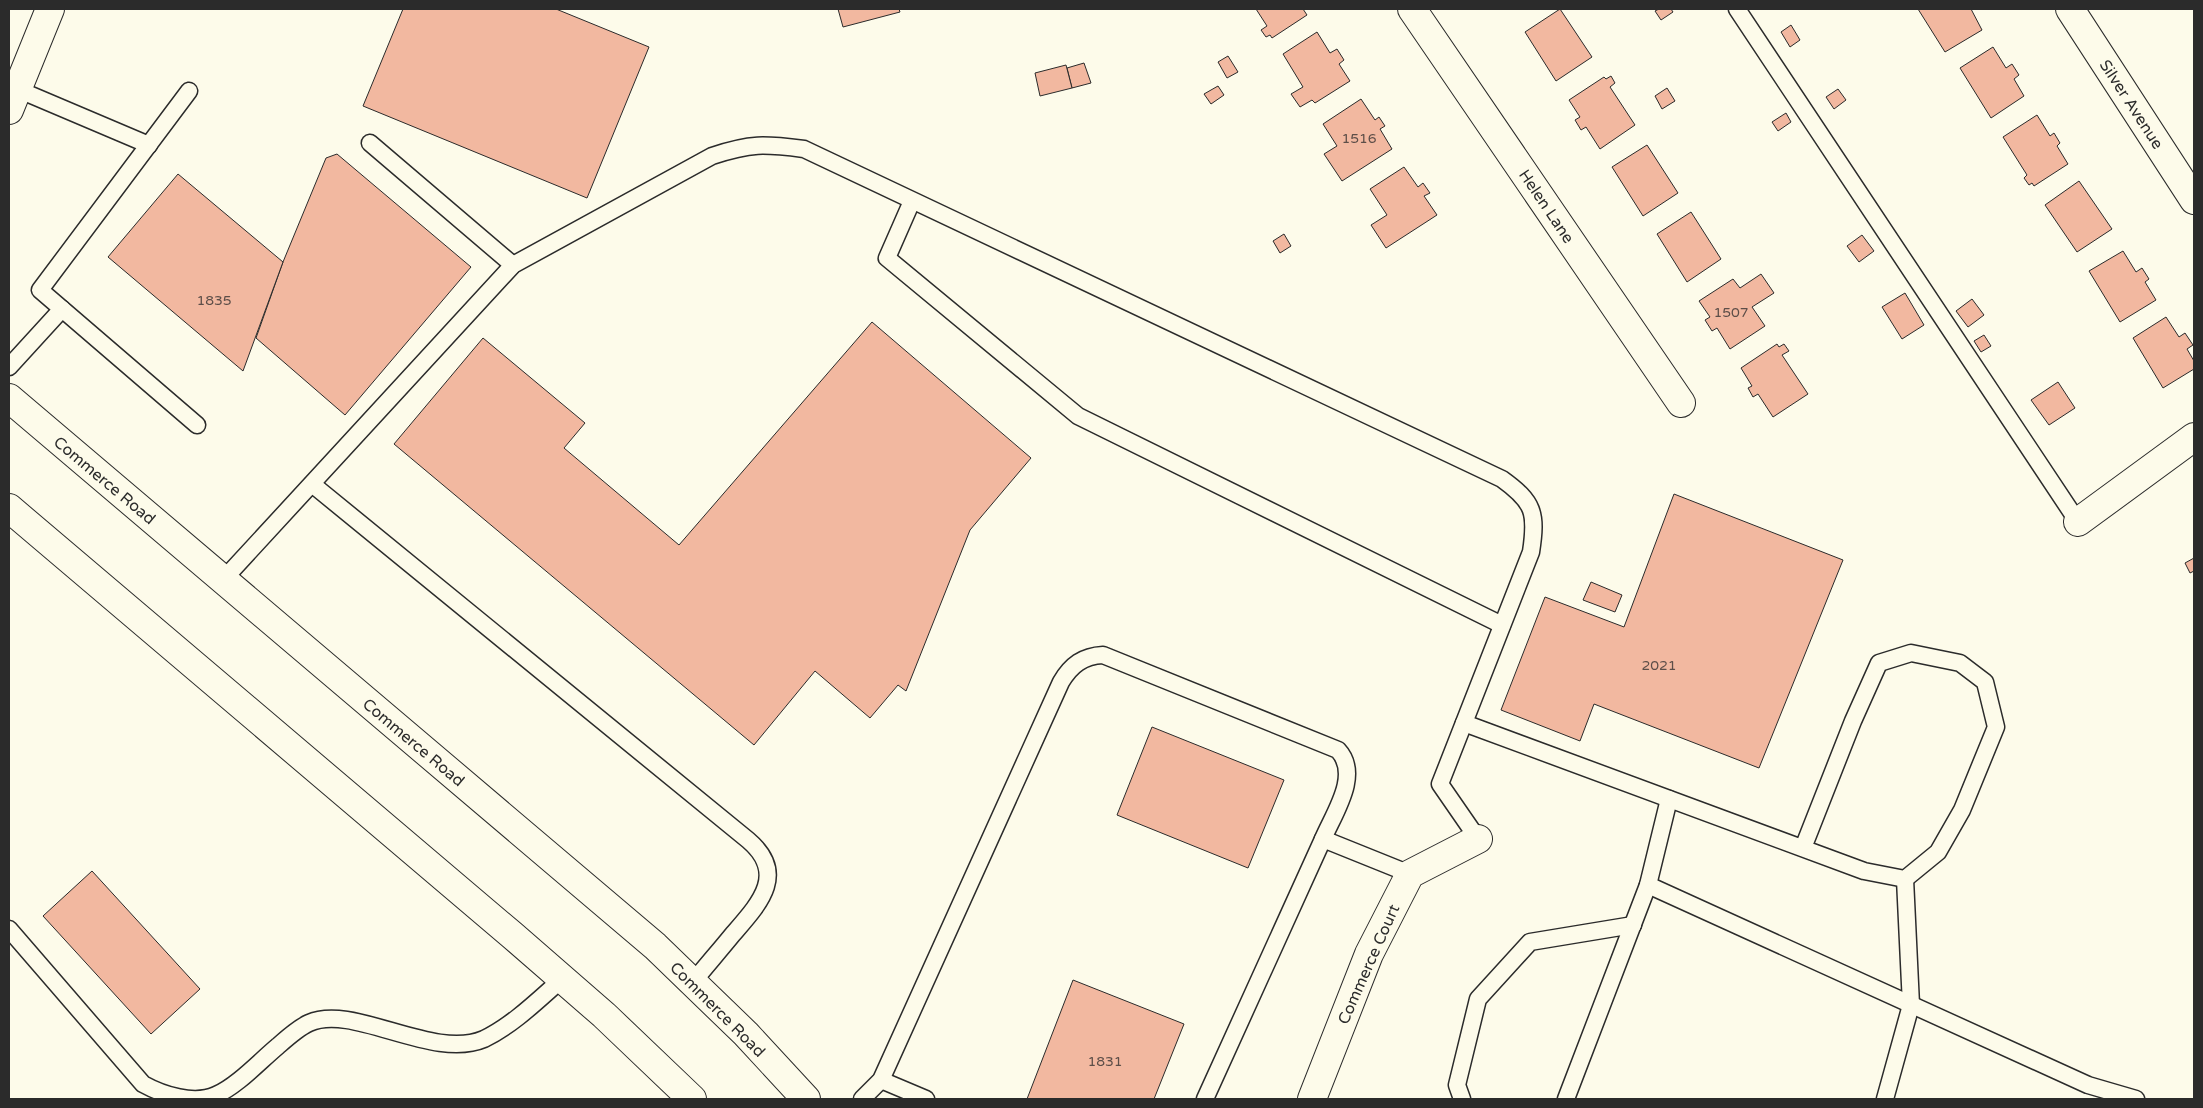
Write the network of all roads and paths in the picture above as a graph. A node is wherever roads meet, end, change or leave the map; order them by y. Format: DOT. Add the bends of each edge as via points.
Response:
graph roads {
  1 [pos="50,9"];
  2 [pos="1412,9"];
  3 [pos="1737,9"];
  4 [pos="2070,9"];
  5 [pos="189,91"];
  6 [pos="13,100"];
  7 [pos="370,143"];
  8 [pos="149,145"];
  9 [pos="2194,200"];
  10 [pos="912,201"];
  11 [pos="513,265"];
  12 [pos="62,309"];
  13 [pos="9,367"];
  14 [pos="9,398"];
  15 [pos="1681,403"];
  16 [pos="197,426"];
  17 [pos="2194,438"];
  18 [pos="312,484"];
  19 [pos="9,508"];
  20 [pos="2078,522"];
  21 [pos="224,580"];
  22 [pos="1502,625"];
  23 [pos="1464,723"];
  24 [pos="1669,799"];
  25 [pos="1323,839"];
  26 [pos="1478,839"];
  27 [pos="1803,848"];
  28 [pos="1410,874"];
  29 [pos="1905,879"];
  30 [pos="1648,885"];
  31 [pos="1633,925"];
  32 [pos="9,929"];
  33 [pos="562,979"];
  34 [pos="693,982"];
  35 [pos="1911,1005"];
  36 [pos="881,1080"];
  37 [pos="203,1098"];
  38 [pos="692,1099"];
  39 [pos="806,1099"];
  40 [pos="862,1099"];
  41 [pos="926,1099"];
  42 [pos="1206,1099"];
  43 [pos="1312,1099"];
  44 [pos="1462,1099"];
  45 [pos="1566,1099"];
  46 [pos="1885,1099"];
  47 [pos="2136,1099"];
  1 -- 6 [label="main road"];
  2 -- 15 [label="main road, Helen Lane"];
  3 -- 20 [label="lane"];
  4 -- 9 [label="main road, Silver Avenue"];
  5 -- 8 [label="lane"];
  6 -- 8 [label="lane"];
  7 -- 11 [label="lane"];
  8 -- 12 [label="lane" via="40,290"];
  10 -- 11 [label="lane" via="804,150 766,144 738,147 712,156"];
  10 -- 22 [label="lane" via="887,258 1078,416"];
  10 -- 22 [label="lane" via="1502,479 1518,490 1530,505 1534,528 1531,552"];
  11 -- 18 [label="lane"];
  12 -- 13 [label="lane"];
  12 -- 16 [label="lane"];
  14 -- 21 [label="main road, Commerce Road"];
  17 -- 20 [label="main road"];
  18 -- 21 [label="lane"];
  18 -- 34 [label="lane" via="762,854 768,873 759,904"];
  19 -- 33 [label="main road"];
  21 -- 34 [label="main road, Commerce Road"];
  22 -- 23 [label="lane"];
  23 -- 24 [label="lane"];
  23 -- 26 [label="lane" via="1440,784"];
  24 -- 27 [label="lane"];
  24 -- 30 [label="lane"];
  25 -- 28 [label="lane"];
  25 -- 36 [label="lane" via="1347,782 1348,768 1338,750 1103,655 1080,661 1068,669 1060,682"];
  25 -- 42 [label="lane"];
  26 -- 28 [label="main road"];
  27 -- 29 [label="lane" via="1864,871"];
  27 -- 29 [label="lane" via="1879,663 1911,652 1960,663 1985,682 1996,727 1962,810 1938,852"];
  28 -- 43 [label="main road, Commerce Court" via="1369,954"];
  29 -- 35 [label="lane"];
  30 -- 31 [label="lane"];
  30 -- 35 [label="lane"];
  31 -- 44 [label="lane" via="1530,942 1478,1000 1458,1085"];
  31 -- 45 [label="lane"];
  32 -- 37 [label="lane" via="143,1084 160,1093"];
  33 -- 37 [label="lane" via="513,1020 483,1039 462,1044 337,1019 324,1018 308,1023 226,1090"];
  33 -- 38 [label="main road"];
  34 -- 39 [label="main road, Commerce Road"];
  35 -- 46 [label="lane"];
  35 -- 47 [label="lane" via="2088,1085"];
  36 -- 40 [label="lane"];
  36 -- 41 [label="lane"];
}
